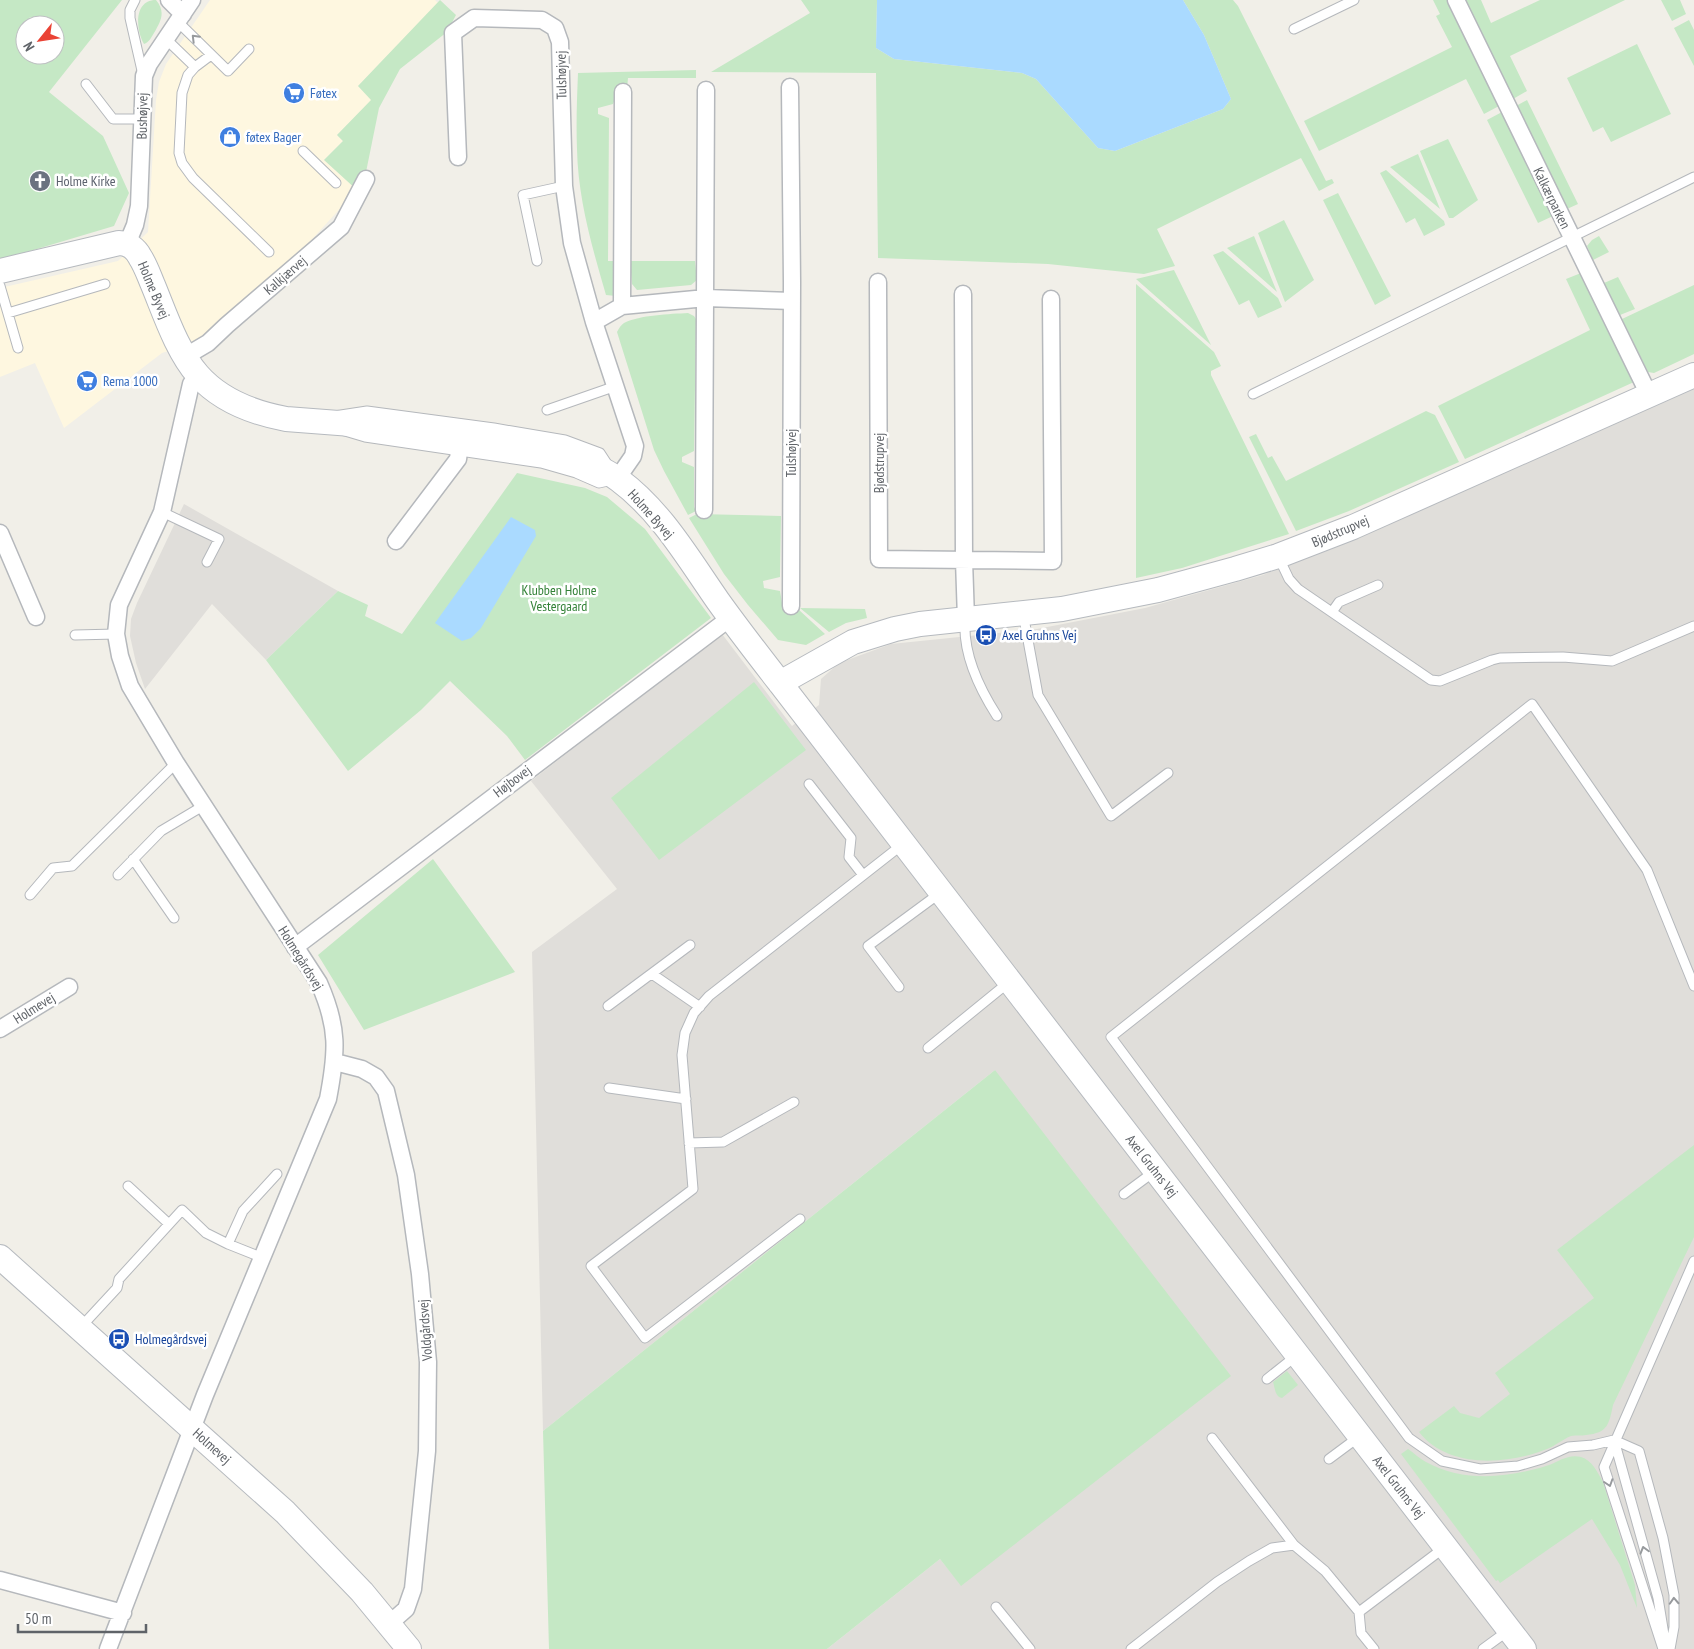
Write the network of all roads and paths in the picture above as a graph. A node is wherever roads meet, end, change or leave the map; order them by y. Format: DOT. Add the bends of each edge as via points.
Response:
graph roads {
  1 [pos="135,0"];
  2 [pos="169,0"];
  3 [pos="192,0"];
  4 [pos="1354,0"];
  5 [pos="1456,0"];
  6 [pos="180,18"];
  7 [pos="1294,29"];
  8 [pos="166,39"];
  9 [pos="249,49"];
  10 [pos="211,55"];
  11 [pos="195,67"];
  12 [pos="144,76"];
  13 [pos="86,84"];
  14 [pos="790,86"];
  15 [pos="706,90"];
  16 [pos="623,92"];
  17 [pos="142,119"];
  18 [pos="303,151"];
  19 [pos="458,157"];
  20 [pos="1694,177"];
  21 [pos="366,179"];
  22 [pos="336,183"];
  23 [pos="564,186"];
  24 [pos="1572,238"];
  25 [pos="127,244"];
  26 [pos="269,252"];
  27 [pos="537,261"];
  28 [pos="0,271"];
  29 [pos="878,282"];
  30 [pos="105,284"];
  31 [pos="0,286"];
  32 [pos="963,294"];
  33 [pos="706,298"];
  34 [pos="1051,299"];
  35 [pos="792,301"];
  36 [pos="622,306"];
  37 [pos="8,313"];
  38 [pos="594,322"];
  39 [pos="18,348"];
  40 [pos="192,365"];
  41 [pos="1694,375"];
  42 [pos="616,386"];
  43 [pos="1252,394"];
  44 [pos="1649,395"];
  45 [pos="546,410"];
  46 [pos="308,420"];
  47 [pos="460,444"];
  48 [pos="617,479"];
  49 [pos="704,510"];
  50 [pos="162,512"];
  51 [pos="0,533"];
  52 [pos="396,541"];
  53 [pos="1278,556"];
  54 [pos="964,560"];
  55 [pos="207,562"];
  56 [pos="1378,585"];
  57 [pos="791,606"];
  58 [pos="1332,612"];
  59 [pos="1022,613"];
  60 [pos="36,617"];
  61 [pos="730,618"];
  62 [pos="966,619"];
  63 [pos="1694,626"];
  64 [pos="116,634"];
  65 [pos="75,635"];
  66 [pos="780,683"];
  67 [pos="997,716"];
  68 [pos="176,763"];
  69 [pos="1168,773"];
  70 [pos="809,784"];
  71 [pos="203,806"];
  72 [pos="903,844"];
  73 [pos="134,859"];
  74 [pos="118,875"];
  75 [pos="863,875"];
  76 [pos="940,893"];
  77 [pos="30,895"];
  78 [pos="174,918"];
  79 [pos="690,945"];
  80 [pos="295,947"];
  81 [pos="652,974"];
  82 [pos="1010,982"];
  83 [pos="1694,986"];
  84 [pos="69,987"];
  85 [pos="899,988"];
  86 [pos="608,1006"];
  87 [pos="700,1006"];
  88 [pos="0,1029"];
  89 [pos="928,1048"];
  90 [pos="335,1062"];
  91 [pos="609,1088"];
  92 [pos="686,1099"];
  93 [pos="794,1102"];
  94 [pos="689,1143"];
  95 [pos="1155,1171"];
  96 [pos="277,1174"];
  97 [pos="128,1186"];
  98 [pos="1124,1194"];
  99 [pos="800,1219"];
  100 [pos="169,1224"];
  101 [pos="228,1244"];
  102 [pos="0,1256"];
  103 [pos="263,1258"];
  104 [pos="1694,1261"];
  105 [pos="80,1328"];
  106 [pos="1297,1356"];
  107 [pos="1267,1379"];
  108 [pos="193,1429"];
  109 [pos="1360,1436"];
  110 [pos="1212,1438"];
  111 [pos="1614,1440"];
  112 [pos="1329,1459"];
  113 [pos="1294,1545"];
  114 [pos="1445,1547"];
  115 [pos="0,1580"];
  116 [pos="996,1607"];
  117 [pos="123,1612"];
  118 [pos="1359,1612"];
  119 [pos="389,1624"];
  120 [pos="1509,1630"];
  121 [pos="108,1649"];
  122 [pos="409,1649"];
  123 [pos="1030,1649"];
  124 [pos="1131,1649"];
  125 [pos="1374,1649"];
  126 [pos="1484,1649"];
  127 [pos="1524,1649"];
  128 [pos="1664,1649"];
  129 [pos="1670,1649"];
  1 -- 12 [label="lane" via="130,18"];
  2 -- 6 [label="street"];
  3 -- 6 [label="street, Bushøjvej"];
  4 -- 7 [label="lane"];
  5 -- 24 [label="street, Kalkærparken"];
  6 -- 8 [label="street, Bushøjvej"];
  10 -- 6 [label="lane, one-way"];
  8 -- 11 [label="lane"];
  8 -- 12 [label="street, Bushøjvej"];
  9 -- 10 [label="lane" via="228,71"];
  10 -- 11 [label="lane"];
  11 -- 26 [label="lane" via="188,75 182,93 179,153 182,163 193,178"];
  12 -- 17 [label="street, Bushøjvej"];
  13 -- 17 [label="lane" via="113,119"];
  14 -- 35 [label="street, Tulshøjvej"];
  15 -- 33 [label="street"];
  16 -- 36 [label="street"];
  17 -- 25 [label="street, Bushøjvej" via="137,217"];
  18 -- 22 [label="lane"];
  19 -- 23 [label="street, Tulshøjvej" via="453,33 474,18 542,20 555,28 560,42"];
  20 -- 24 [label="lane"];
  21 -- 40 [label="street, Kalkjærvej" via="342,227 226,325"];
  23 -- 27 [label="lane" via="523,195"];
  23 -- 38 [label="street, Tulshøjvej" via="572,243"];
  24 -- 43 [label="lane"];
  24 -- 44 [label="street, Kalkærparken"];
  25 -- 28 [label="street"];
  25 -- 40 [label="street, Holme Byvej" via="141,258 172,331"];
  29 -- 54 [label="street, Bjødstrupvej" via="879,559"];
  30 -- 37 [label="lane"];
  31 -- 37 [label="lane"];
  32 -- 54 [label="street"];
  33 -- 35 [label="street"];
  33 -- 36 [label="street"];
  33 -- 49 [label="street"];
  34 -- 54 [label="street, Bjødstrupvej" via="1052,561"];
  35 -- 57 [label="street, Tulshøjvej"];
  36 -- 38 [label="street"];
  37 -- 39 [label="lane"];
  38 -- 42 [label="street, Tulshøjvej"];
  40 -- 46 [label="street, Holme Byvej" via="228,399 249,409 269,416"];
  40 -- 50 [label="street" via="191,384"];
  41 -- 44 [label="street, Bjødstrupvej"];
  42 -- 45 [label="lane"];
  42 -- 48 [label="street, Tulshøjvej" via="635,446 633,456"];
  44 -- 53 [label="street, Bjødstrupvej" via="1353,527"];
  46 -- 47 [label="street, Holme Byvej" via="391,427"];
  46 -- 48 [label="lane" via="368,411 540,435 600,453"];
  47 -- 48 [label="street, Holme Byvej" via="560,453"];
  47 -- 52 [label="street" via="458,459"];
  48 -- 61 [label="street, Holme Byvej" via="640,497 669,531"];
  50 -- 55 [label="lane" via="219,539"];
  50 -- 64 [label="street, Holmegårdsvej" via="120,605"];
  51 -- 60 [label="street"];
  53 -- 58 [label="lane" via="1298,589"];
  53 -- 59 [label="street, Bjødstrupvej" via="1158,590 1062,609"];
  54 -- 62 [label="street"];
  56 -- 58 [label="lane" via="1339,602"];
  58 -- 63 [label="lane" via="1431,680 1440,681 1500,658 1563,657 1612,661"];
  59 -- 62 [label="street, Bjødstrupvej"];
  59 -- 69 [label="lane" via="1038,695 1111,816"];
  61 -- 66 [label="street, Holme Byvej"];
  61 -- 80 [label="street, Højbovej"];
  62 -- 66 [label="street, Bjødstrupvej" via="920,624 870,635"];
  62 -- 67 [label="lane" via="964,637 967,650 984,695"];
  64 -- 65 [label="lane"];
  64 -- 68 [label="street, Holmegårdsvej" via="130,686"];
  66 -- 72 [label="street, Axel Gruhns Vej"];
  68 -- 71 [label="street, Holmegårdsvej"];
  68 -- 77 [label="lane" via="72,866 54,868"];
  70 -- 75 [label="lane" via="851,838 849,857"];
  71 -- 73 [label="lane" via="161,831"];
  71 -- 80 [label="street, Holmegårdsvej"];
  72 -- 75 [label="lane"];
  72 -- 76 [label="street, Axel Gruhns Vej"];
  73 -- 74 [label="lane"];
  73 -- 78 [label="lane"];
  75 -- 87 [label="lane"];
  76 -- 82 [label="street, Axel Gruhns Vej"];
  76 -- 85 [label="lane" via="868,946"];
  79 -- 81 [label="lane"];
  80 -- 90 [label="street, Holmegårdsvej" via="329,1005 334,1026"];
  81 -- 86 [label="lane"];
  81 -- 87 [label="lane"];
  82 -- 89 [label="lane"];
  82 -- 95 [label="street, Axel Gruhns Vej"];
  83 -- 111 [label="lane" via="1647,870 1532,704 1111,1037 1409,1438 1442,1462 1480,1469 1518,1466 1568,1447"];
  84 -- 88 [label="street, Holmevej"];
  87 -- 92 [label="lane" via="685,1033 682,1055"];
  90 -- 103 [label="street, Holmegårdsvej" via="328,1099"];
  90 -- 119 [label="street, Voldgårdsvej" via="362,1069 376,1077 386,1091 406,1175 420,1274 428,1362 428,1451 413,1589 406,1609"];
  91 -- 92 [label="lane"];
  92 -- 94 [label="lane"];
  93 -- 94 [label="lane" via="723,1142"];
  94 -- 99 [label="lane" via="693,1189 591,1266 645,1338"];
  95 -- 98 [label="lane"];
  95 -- 106 [label="street, Axel Gruhns Vej"];
  96 -- 101 [label="lane" via="243,1211"];
  97 -- 100 [label="lane"];
  100 -- 101 [label="lane" via="182,1210 206,1233"];
  100 -- 105 [label="lane"];
  101 -- 103 [label="lane"];
  102 -- 105 [label="street, Holmevej"];
  103 -- 108 [label="street, Holmegårdsvej"];
  104 -- 111 [label="lane"];
  105 -- 108 [label="street, Holmevej"];
  106 -- 107 [label="lane"];
  106 -- 109 [label="street, Axel Gruhns Vej"];
  108 -- 117 [label="street, Holmegårdsvej"];
  108 -- 119 [label="street, Holmevej" via="306,1533"];
  109 -- 112 [label="lane"];
  109 -- 114 [label="street, Axel Gruhns Vej"];
  110 -- 113 [label="lane"];
  128 -- 111 [label="lane, one-way" via="1658,1598"];
  111 -- 128 [label="lane, one-way" via="1604,1467"];
  129 -- 111 [label="lane, one-way" via="1674,1595 1663,1538 1639,1451"];
  113 -- 118 [label="lane" via="1325,1571"];
  113 -- 124 [label="lane" via="1272,1548 1249,1561"];
  114 -- 118 [label="lane"];
  114 -- 120 [label="street, Axel Gruhns Vej"];
  115 -- 117 [label="street"];
  116 -- 123 [label="lane"];
  117 -- 121 [label="street, Holmegårdsvej"];
  118 -- 125 [label="lane" via="1361,1633"];
  119 -- 122 [label="street, Holmevej"];
  120 -- 126 [label="lane"];
  120 -- 127 [label="street, Axel Gruhns Vej"];
}
